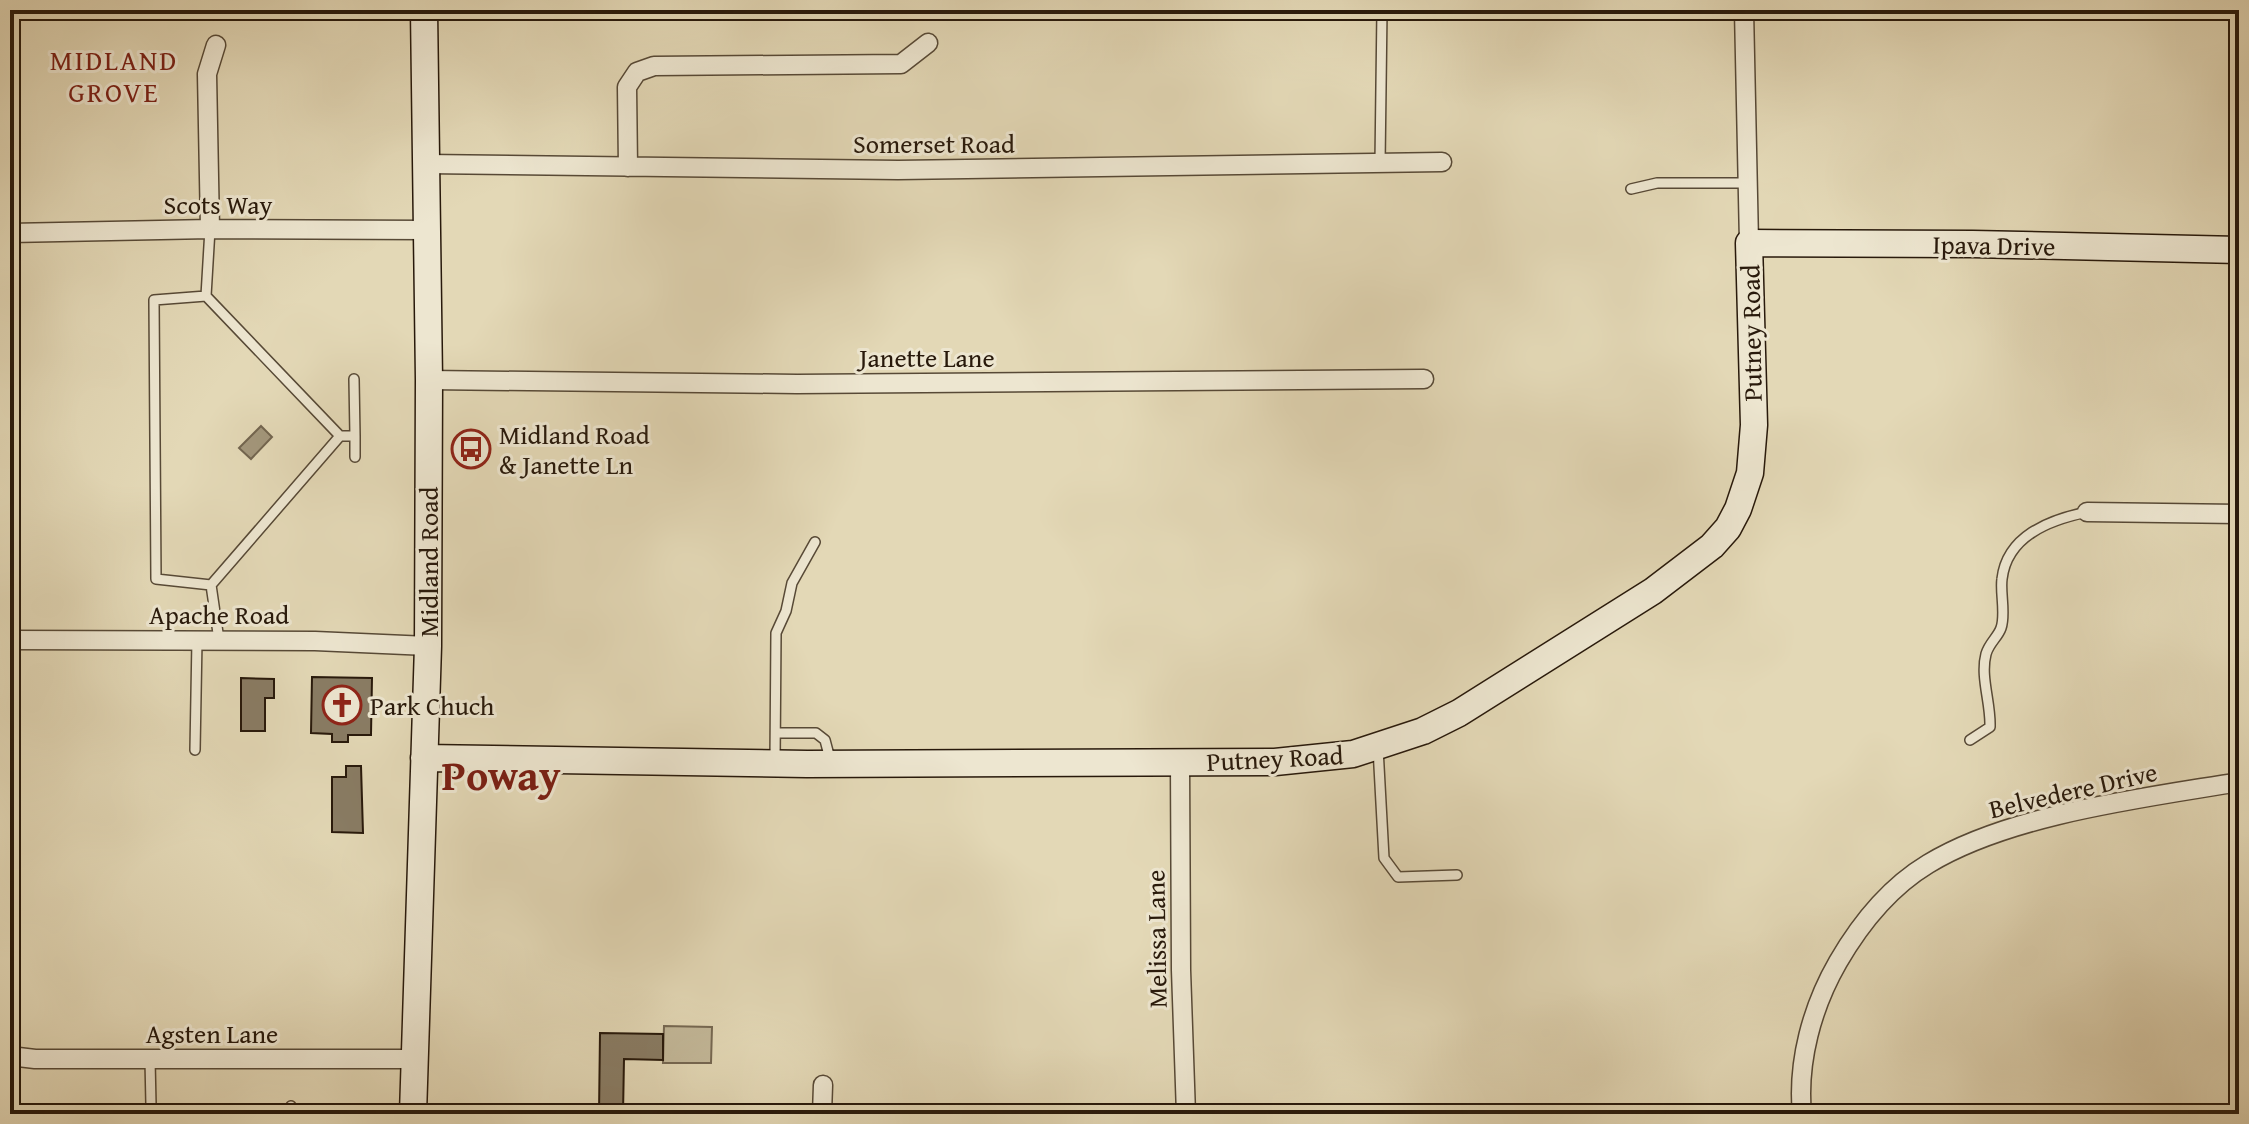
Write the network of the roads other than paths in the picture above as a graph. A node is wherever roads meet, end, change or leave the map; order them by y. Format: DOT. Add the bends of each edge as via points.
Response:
graph roads {
  1 [pos="424,10"];
  2 [pos="1382,10"];
  3 [pos="1744,10"];
  4 [pos="928,43"];
  5 [pos="216,45"];
  6 [pos="1442,162"];
  7 [pos="1380,163"];
  8 [pos="426,164"];
  9 [pos="628,167"];
  10 [pos="1747,183"];
  11 [pos="1631,189"];
  12 [pos="210,229"];
  13 [pos="427,230"];
  14 [pos="10,233"];
  15 [pos="1749,243"];
  16 [pos="2239,250"];
  17 [pos="206,296"];
  18 [pos="354,379"];
  19 [pos="1424,379"];
  20 [pos="429,380"];
  21 [pos="340,436"];
  22 [pos="355,436"];
  23 [pos="355,457"];
  24 [pos="2087,512"];
  25 [pos="2239,514"];
  26 [pos="815,542"];
  27 [pos="211,585"];
  28 [pos="10,640"];
  29 [pos="197,640"];
  30 [pos="219,640"];
  31 [pos="428,646"];
  32 [pos="776,733"];
  33 [pos="1970,740"];
  34 [pos="1378,748"];
  35 [pos="195,750"];
  36 [pos="424,758"];
  37 [pos="775,763"];
  38 [pos="1180,763"];
  39 [pos="832,764"];
  40 [pos="2239,782"];
  41 [pos="1457,875"];
  42 [pos="10,1056"];
  43 [pos="414,1059"];
  44 [pos="150,1060"];
  45 [pos="823,1085"];
  46 [pos="2239,1104"];
  47 [pos="151,1105"];
  48 [pos="413,1114"];
  49 [pos="822,1114"];
  50 [pos="1186,1114"];
  51 [pos="1802,1114"];
  52 [pos="2235,1114"];
  1 -- 8 [label="street, Midland Road"];
  2 -- 7 [label="lane"];
  3 -- 10 [label="street, Putney Road"];
  4 -- 9 [label="street" via="901,64 654,66 637,72 627,87"];
  5 -- 12 [label="street" via="207,74"];
  6 -- 7 [label="street, Somerset Road"];
  7 -- 9 [label="street, Somerset Road" via="898,170"];
  8 -- 9 [label="street, Somerset Road"];
  8 -- 13 [label="street, Midland Road"];
  10 -- 11 [label="lane" via="1657,183"];
  10 -- 15 [label="street, Putney Road"];
  12 -- 13 [label="street, Scots Way"];
  12 -- 14 [label="street, Scots Way"];
  12 -- 17 [label="lane"];
  13 -- 20 [label="street, Midland Road"];
  15 -- 16 [label="street, Ipava Drive"];
  15 -- 34 [label="street, Putney Road" via="1753,449 1745,490 1728,528 1653,591 1459,713"];
  17 -- 21 [label="lane"];
  17 -- 27 [label="lane" via="154,300 156,579"];
  18 -- 22 [label="lane"];
  19 -- 20 [label="street, Janette Lane" via="797,384"];
  20 -- 31 [label="street, Midland Road"];
  21 -- 22 [label="lane"];
  21 -- 27 [label="lane"];
  22 -- 23 [label="lane"];
  24 -- 25 [label="street"];
  24 -- 33 [label="lane" via="2056,519 2021,540 2007,556 2001,628 1984,665 1990,727"];
  26 -- 32 [label="lane" via="792,583 776,633"];
  27 -- 30 [label="lane"];
  28 -- 29 [label="street, Apache Road"];
  29 -- 30 [label="street, Apache Road"];
  29 -- 35 [label="lane"];
  30 -- 31 [label="street, Apache Road"];
  31 -- 36 [label="street, Midland Road"];
  32 -- 37 [label="lane"];
  32 -- 39 [label="lane" via="816,733 825,740"];
  34 -- 38 [label="street, Putney Road" via="1314,760"];
  34 -- 41 [label="lane" via="1384,858 1398,877"];
  36 -- 37 [label="street, Putney Road"];
  36 -- 43 [label="street, Midland Road"];
  37 -- 39 [label="street, Putney Road"];
  38 -- 39 [label="street, Putney Road"];
  38 -- 50 [label="street, Melissa Lane"];
  40 -- 51 [label="street, Belvedere Drive" via="2000,831 1949,853 1906,880 1857,932 1822,993 1805,1049"];
  42 -- 44 [label="street, Agsten Lane"];
  43 -- 44 [label="street, Agsten Lane"];
  43 -- 48 [label="street, Midland Road"];
  44 -- 47 [label="lane"];
  45 -- 49 [label="street"];
  46 -- 52 [label="lane"];
}
